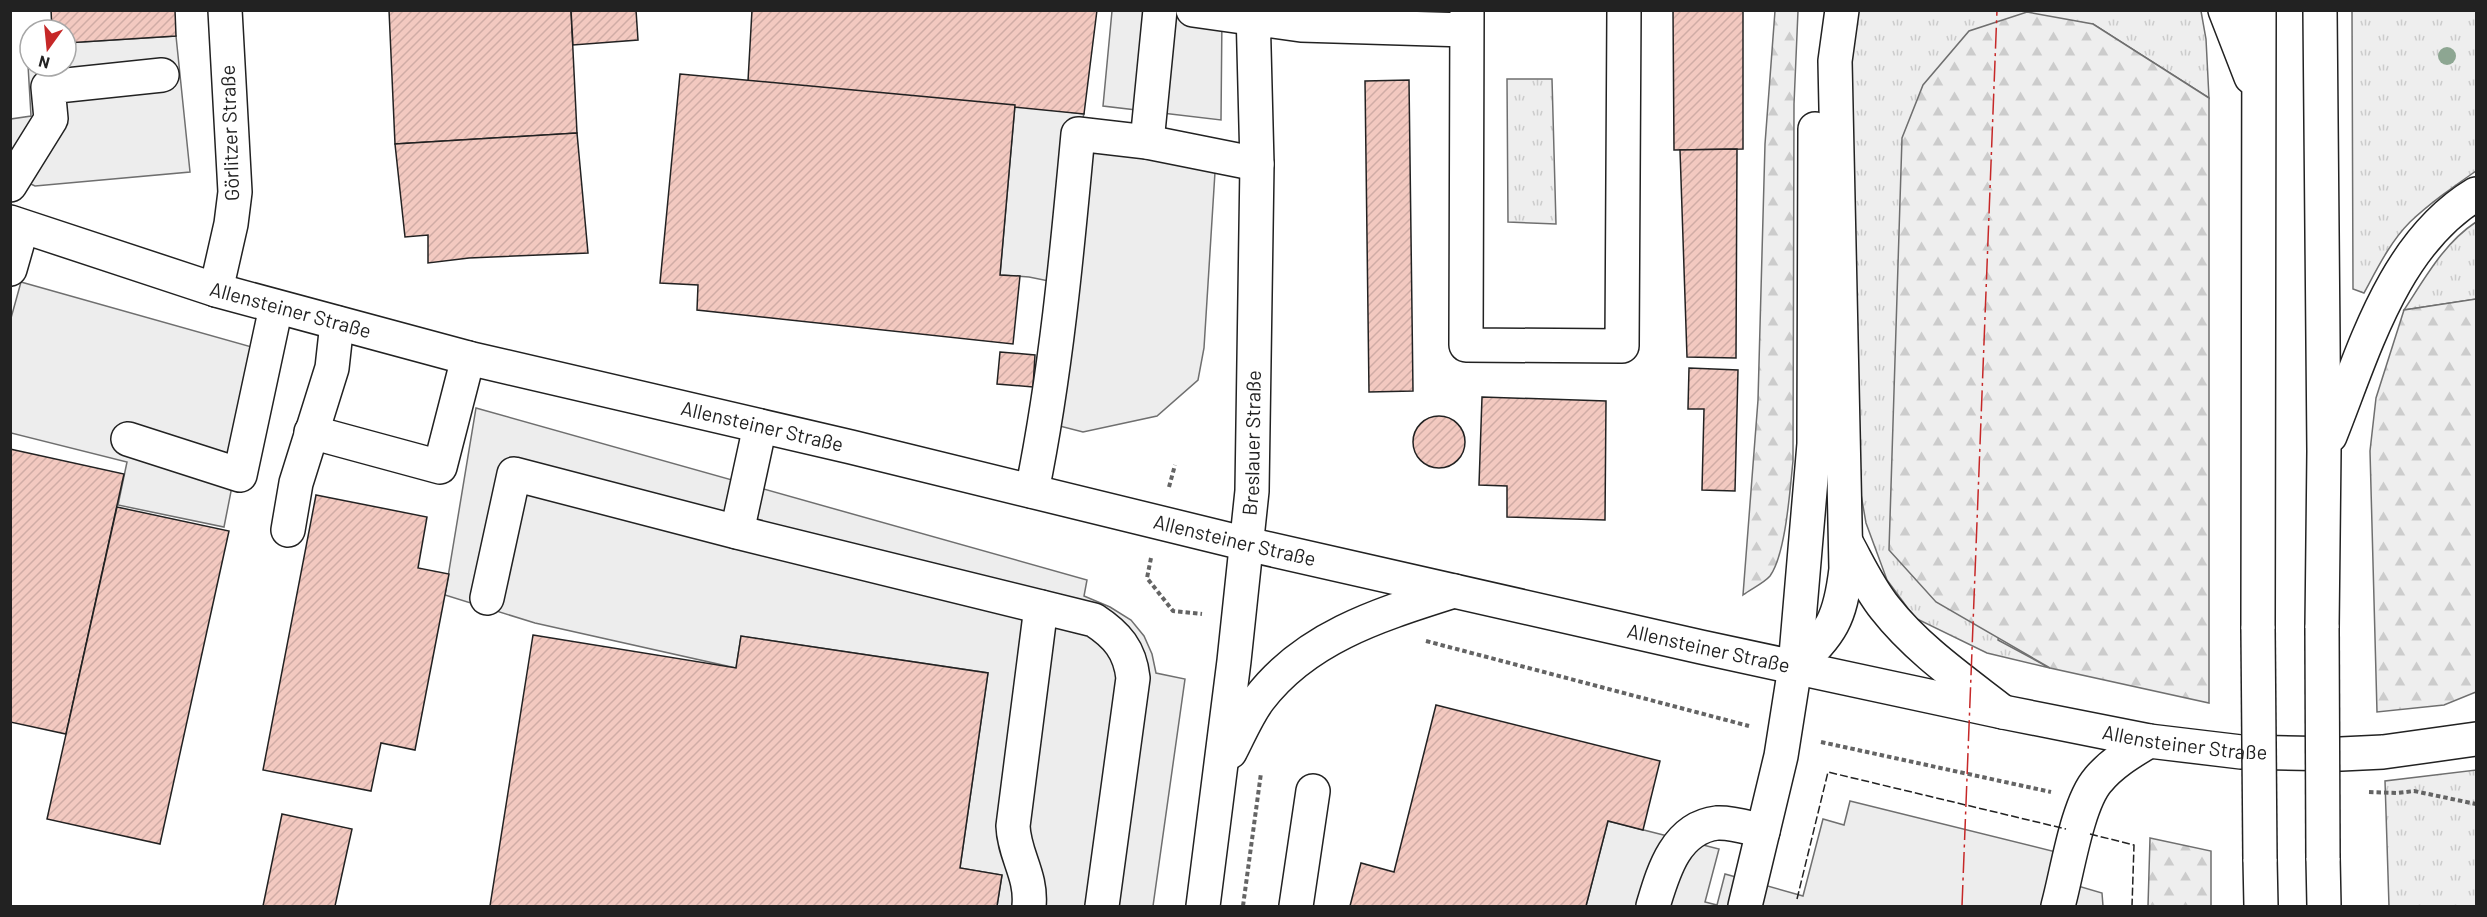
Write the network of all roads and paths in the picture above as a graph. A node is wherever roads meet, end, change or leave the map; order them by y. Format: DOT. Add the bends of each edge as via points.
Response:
graph roads {
  1 [pos="225,10"];
  2 [pos="1160,10"];
  3 [pos="1193,10"];
  4 [pos="1624,10"];
  5 [pos="1819,10"];
  6 [pos="1842,10"];
  7 [pos="2226,10"];
  8 [pos="2259,10"];
  9 [pos="2320,10"];
  10 [pos="1253,15"];
  11 [pos="1467,20"];
  12 [pos="162,75"];
  13 [pos="2259,96"];
  14 [pos="1148,142"];
  15 [pos="1257,164"];
  16 [pos="10,185"];
  17 [pos="2476,194"];
  18 [pos="16,224"];
  19 [pos="10,269"];
  20 [pos="216,290"];
  21 [pos="276,307"];
  22 [pos="337,323"];
  23 [pos="468,358"];
  24 [pos="760,426"];
  25 [pos="311,432"];
  26 [pos="128,439"];
  27 [pos="2324,452"];
  28 [pos="1032,491"];
  29 [pos="288,530"];
  30 [pos="736,532"];
  31 [pos="1846,542"];
  32 [pos="1247,544"];
  33 [pos="1455,591"];
  34 [pos="487,598"];
  35 [pos="1041,607"];
  36 [pos="1416,640"];
  37 [pos="1795,667"];
  38 [pos="2002,712"];
  39 [pos="1785,734"];
  40 [pos="2476,739"];
  41 [pos="2149,741"];
  42 [pos="1221,770"];
  43 [pos="1262,770"];
  44 [pos="1313,791"];
  45 [pos="2397,793"];
  46 [pos="2088,795"];
  47 [pos="2476,804"];
  48 [pos="1763,831"];
  49 [pos="1029,906"];
  50 [pos="1102,906"];
  51 [pos="1203,906"];
  52 [pos="1243,906"];
  53 [pos="1296,906"];
  54 [pos="1654,906"];
  55 [pos="1745,906"];
  56 [pos="2058,906"];
  57 [pos="2261,906"];
  58 [pos="2324,906"];
  1 -- 20 [label="main road, Görlitzer Straße" via="235,192"];
  2 -- 14 [label="main road"];
  3 -- 10 [label="main road"];
  4 -- 11 [label="main road" via="1622,346 1466,345"];
  5 -- 37 [label="main road" via="1815,94 1814,444"];
  6 -- 31 [label="main road" via="1835,61"];
  7 -- 13 [label="main road"];
  8 -- 13 [label="main road"];
  9 -- 27 [label="main road"];
  10 -- 11 [label="main road" via="1301,25"];
  10 -- 15 [label="main road, Breslauer Straße"];
  12 -- 16 [label="main road" via="48,87 51,119"];
  13 -- 57 [label="main road, bridge"];
  14 -- 15 [label="main road"];
  14 -- 28 [label="main road" via="1078,134 1064,284"];
  15 -- 32 [label="main road, Breslauer Straße" via="1253,469"];
  17 -- 27 [label="main road" via="2445,217 2401,274 2381,311"];
  18 -- 19 [label="main road"];
  18 -- 20 [label="main road, Allensteiner Straße"];
  20 -- 21 [label="main road, Allensteiner Straße"];
  21 -- 22 [label="main road, Allensteiner Straße"];
  21 -- 26 [label="main road" via="240,475"];
  22 -- 23 [label="main road, Allensteiner Straße"];
  22 -- 25 [label="main road" via="332,368"];
  23 -- 24 [label="main road, Allensteiner Straße"];
  23 -- 25 [label="main road" via="440,467"];
  24 -- 28 [label="main road, Allensteiner Straße"];
  24 -- 30 [label="main road"];
  25 -- 29 [label="main road"];
  27 -- 58 [label="main road, bridge"];
  28 -- 32 [label="main road, Allensteiner Straße"];
  30 -- 34 [label="main road" via="514,474"];
  30 -- 35 [label="main road"];
  31 -- 37 [label="main road" via="1844,586 1833,625"];
  31 -- 38 [label="main road" via="1869,585 1899,624"];
  32 -- 33 [label="main road, Allensteiner Straße"];
  32 -- 42 [label="main road, Breslauer Straße"];
  33 -- 37 [label="main road, Allensteiner Straße"];
  33 -- 42 [label="main road" via="1351,626 1296,662 1258,700"];
  35 -- 49 [label="main road" via="1012,826 1013,842 1026,871"];
  35 -- 50 [label="main road" via="1094,620 1123,645 1132,663"];
  36 -- 39 [label="path"];
  37 -- 38 [label="main road, Allensteiner Straße"];
  37 -- 39 [label="main road"];
  38 -- 41 [label="main road, Allensteiner Straße"];
  39 -- 46 [label="path"];
  39 -- 48 [label="main road"];
  40 -- 41 [label="main road, Allensteiner Straße" via="2341,754 2241,752"];
  41 -- 46 [label="main road" via="2110,768"];
  42 -- 51 [label="main road, Breslauer Straße"];
  43 -- 52 [label="path"];
  44 -- 53 [label="main road"];
  45 -- 47 [label="path" via="2414,791"];
  46 -- 56 [label="main road"];
  48 -- 54 [label="main road" via="1717,823 1702,827 1671,855"];
  48 -- 55 [label="main road"];
}
